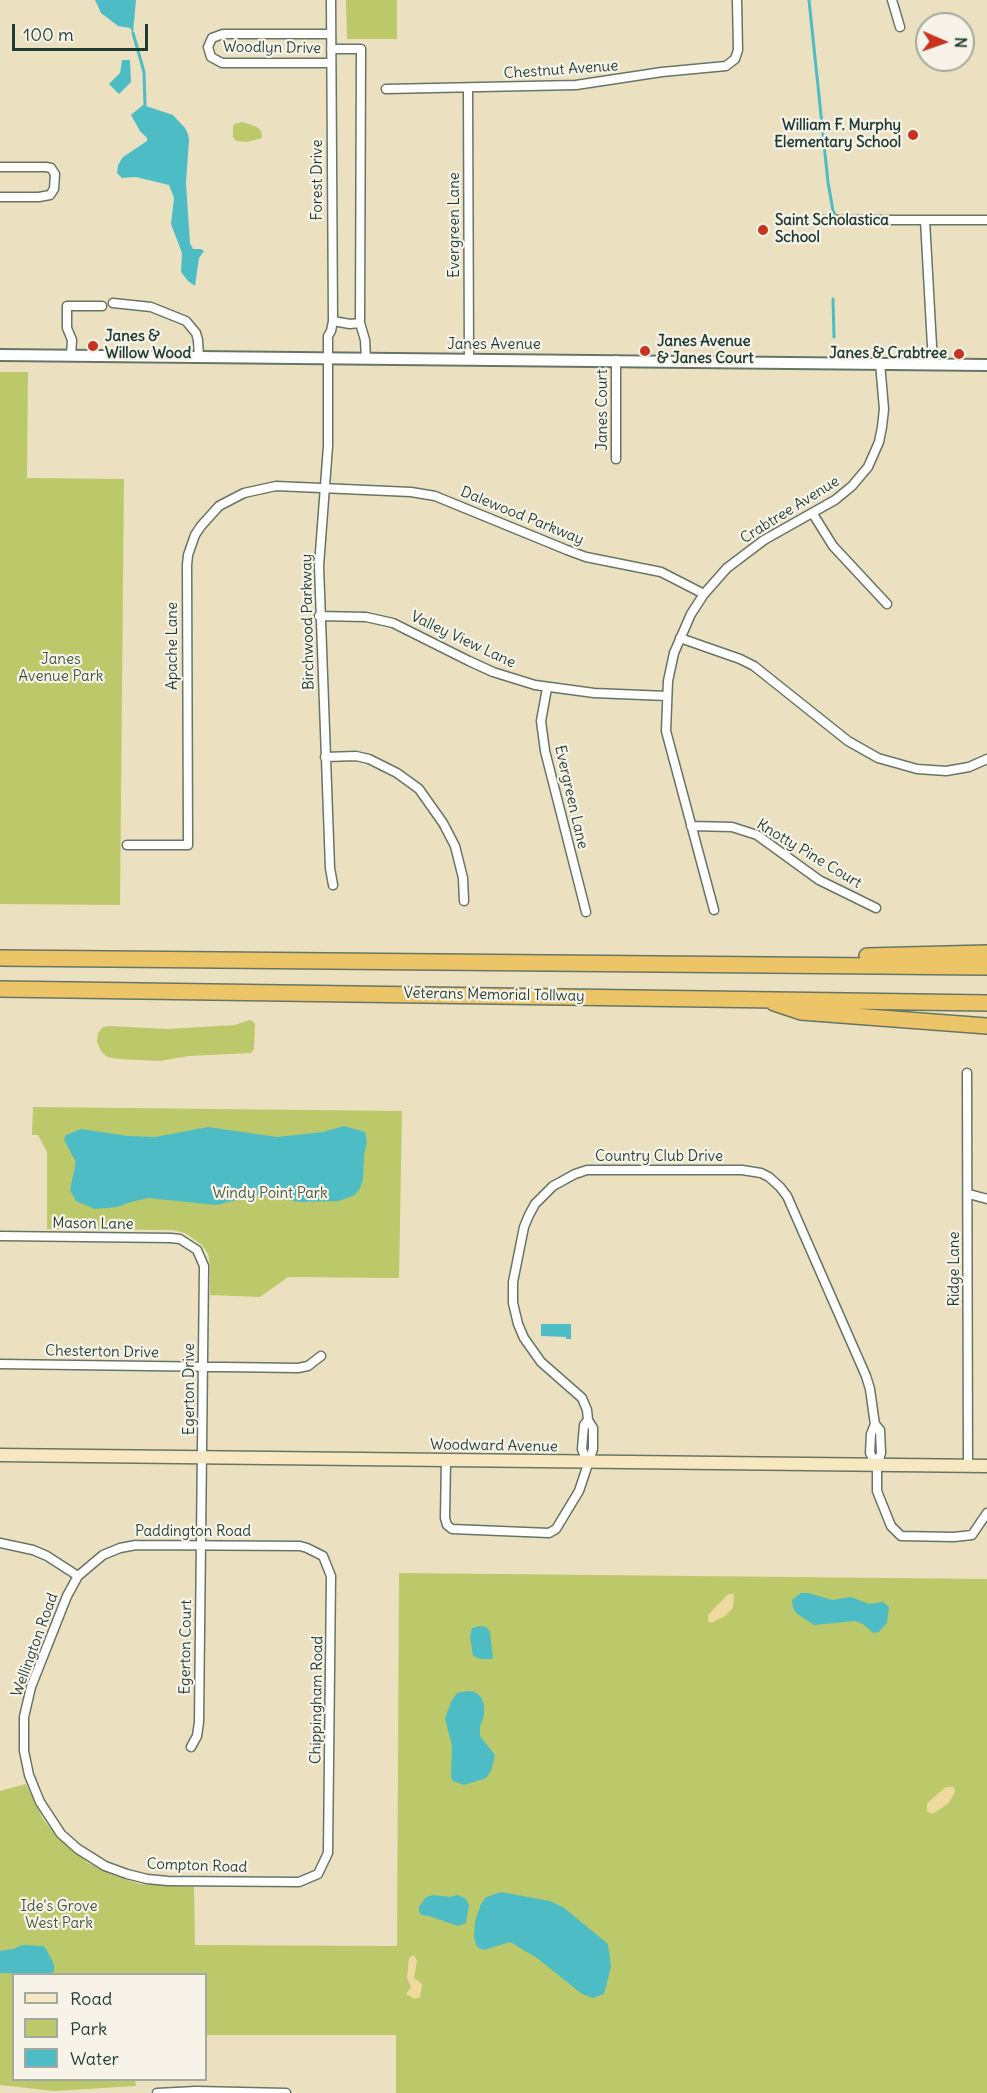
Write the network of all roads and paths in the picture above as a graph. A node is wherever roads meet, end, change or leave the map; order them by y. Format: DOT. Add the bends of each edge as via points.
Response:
graph roads {
  1 [pos="331,0"];
  2 [pos="737,0"];
  3 [pos="892,0"];
  4 [pos="900,27"];
  5 [pos="331,34"];
  6 [pos="331,49"];
  7 [pos="331,63"];
  8 [pos="468,88"];
  9 [pos="386,89"];
  10 [pos="0,166"];
  11 [pos="0,197"];
  12 [pos="822,220"];
  13 [pos="925,220"];
  14 [pos="987,220"];
  15 [pos="113,303"];
  16 [pos="102,306"];
  17 [pos="333,321"];
  18 [pos="360,322"];
  19 [pos="0,356"];
  20 [pos="71,356"];
  21 [pos="199,358"];
  22 [pos="327,359"];
  23 [pos="366,359"];
  24 [pos="469,360"];
  25 [pos="616,360"];
  26 [pos="880,363"];
  27 [pos="933,364"];
  28 [pos="987,365"];
  29 [pos="616,459"];
  30 [pos="325,489"];
  31 [pos="813,514"];
  32 [pos="704,594"];
  33 [pos="887,604"];
  34 [pos="319,616"];
  35 [pos="680,638"];
  36 [pos="547,688"];
  37 [pos="667,696"];
  38 [pos="325,757"];
  39 [pos="987,761"];
  40 [pos="691,826"];
  41 [pos="127,844"];
  42 [pos="333,885"];
  43 [pos="464,901"];
  44 [pos="876,908"];
  45 [pos="714,910"];
  46 [pos="586,912"];
  47 [pos="987,953"];
  48 [pos="0,958"];
  49 [pos="802,965"];
  50 [pos="987,968"];
  51 [pos="0,989"];
  52 [pos="757,998"];
  53 [pos="987,1003"];
  54 [pos="987,1026"];
  55 [pos="967,1073"];
  56 [pos="969,1194"];
  57 [pos="987,1199"];
  58 [pos="0,1236"];
  59 [pos="184,1241"];
  60 [pos="321,1356"];
  61 [pos="0,1364"];
  62 [pos="203,1366"];
  63 [pos="0,1455"];
  64 [pos="203,1458"];
  65 [pos="446,1460"];
  66 [pos="587,1462"];
  67 [pos="878,1466"];
  68 [pos="968,1466"];
  69 [pos="987,1466"];
  70 [pos="987,1513"];
  71 [pos="0,1543"];
  72 [pos="201,1545"];
  73 [pos="295,1546"];
  74 [pos="78,1576"];
  75 [pos="191,1747"];
  76 [pos="55,1825"];
  77 [pos="318,1874"];
  78 [pos="196,2092"];
  79 [pos="157,2093"];
  80 [pos="286,2093"];
  1 -- 5 [label="street, Forest Drive"];
  2 -- 8 [label="street, Chestnut Avenue" via="739,41 735,59 721,67 576,85"];
  3 -- 4 [label="street"];
  5 -- 6 [label="street, Forest Drive"];
  5 -- 7 [label="street, Woodlyn Drive" via="217,35 208,48 211,57 222,63"];
  6 -- 7 [label="street, Forest Drive"];
  6 -- 18 [label="street" via="361,49"];
  7 -- 17 [label="street, Forest Drive"];
  8 -- 9 [label="street, Chestnut Avenue"];
  8 -- 24 [label="street, Evergreen Lane"];
  10 -- 11 [label="street" via="46,166 55,174 50,195"];
  12 -- 13 [label="street"];
  13 -- 14 [label="street"];
  13 -- 27 [label="street"];
  15 -- 21 [label="street" via="152,307 186,321 196,333"];
  16 -- 20 [label="street" via="67,306"];
  17 -- 18 [label="street"];
  17 -- 22 [label="street, Forest Drive"];
  18 -- 23 [label="street"];
  19 -- 20 [label="street, Janes Avenue"];
  20 -- 21 [label="street, Janes Avenue"];
  21 -- 22 [label="street, Janes Avenue"];
  22 -- 23 [label="street, Janes Avenue"];
  22 -- 30 [label="street, Birchwood Parkway"];
  23 -- 24 [label="street, Janes Avenue"];
  24 -- 25 [label="street, Janes Avenue"];
  25 -- 26 [label="street, Janes Avenue"];
  25 -- 29 [label="street, Janes Court"];
  26 -- 27 [label="street, Janes Avenue"];
  26 -- 31 [label="street, Crabtree Avenue" via="884,409 874,455 852,486"];
  27 -- 28 [label="street, Janes Avenue"];
  30 -- 32 [label="street, Dalewood Parkway" via="435,496 576,554 661,572"];
  30 -- 34 [label="street, Birchwood Parkway"];
  30 -- 41 [label="street, Apache Lane" via="276,486 244,493 219,506 195,536 187,566 188,845"];
  31 -- 32 [label="street, Crabtree Avenue" via="745,553"];
  31 -- 33 [label="street" via="833,546"];
  32 -- 35 [label="street, Crabtree Avenue"];
  34 -- 36 [label="street, Valley View Lane" via="366,617 393,623 493,672"];
  34 -- 38 [label="street, Birchwood Parkway"];
  35 -- 37 [label="street, Crabtree Avenue"];
  35 -- 39 [label="street" via="754,666 848,741 878,758 932,770 958,770"];
  36 -- 37 [label="street, Valley View Lane"];
  36 -- 46 [label="street, Evergreen Lane" via="541,721 545,751"];
  37 -- 40 [label="street, Crabtree Avenue" via="666,731"];
  38 -- 42 [label="street, Birchwood Parkway"];
  38 -- 43 [label="street" via="369,759 397,772 419,789 455,846"];
  40 -- 44 [label="street, Knotty Pine Court" via="732,827 757,835 819,880"];
  40 -- 45 [label="street, Crabtree Avenue"];
  47 -- 49 [label="highway" via="865,956"];
  48 -- 49 [label="highway"];
  49 -- 50 [label="highway"];
  51 -- 52 [label="highway, Veterans Memorial Tollway"];
  52 -- 53 [label="highway, Veterans Memorial Tollway"];
  52 -- 54 [label="highway" via="801,1012"];
  55 -- 56 [label="street, Ridge Lane"];
  56 -- 57 [label="street"];
  56 -- 68 [label="street, Ridge Lane"];
  58 -- 59 [label="street, Mason Lane"];
  59 -- 62 [label="street, Egerton Drive" via="197,1250 204,1266"];
  60 -- 62 [label="street, Chesterton Drive" via="298,1368"];
  61 -- 62 [label="street, Chesterton Drive"];
  62 -- 64 [label="street, Egerton Drive"];
  63 -- 64 [label="main road, Woodward Avenue"];
  64 -- 65 [label="main road, Woodward Avenue"];
  64 -- 72 [label="street, Egerton Drive"];
  65 -- 66 [label="main road, Woodward Avenue"];
  65 -- 66 [label="street" via="445,1518 452,1529 549,1533 556,1529 579,1491"];
  66 -- 67 [label="main road, Woodward Avenue"];
  66 -- 67 [label="street, Country Club Drive" via="582,1449 588,1420 582,1398 533,1353 516,1317 514,1271 524,1227 535,1204 553,1186 587,1170 748,1170 768,1177 787,1196 866,1376 874,1424 880,1430"];
  67 -- 68 [label="main road, Woodward Avenue"];
  67 -- 70 [label="street, Country Club Drive" via="877,1491 882,1507 901,1536 972,1535"];
  68 -- 69 [label="main road, Woodward Avenue"];
  71 -- 74 [label="street" via="33,1550"];
  72 -- 73 [label="street, Paddington Road"];
  72 -- 74 [label="street, Paddington Road" via="120,1548 103,1555"];
  72 -- 75 [label="street, Egerton Court" via="199,1722"];
  73 -- 77 [label="street, Chippingham Road" via="322,1556 331,1576 328,1853"];
  74 -- 76 [label="street, Wellington Road" via="31,1688 24,1717 29,1775"];
  76 -- 77 [label="street, Compton Road" via="95,1860 147,1879 299,1882"];
  78 -- 79 [label="street"];
  78 -- 80 [label="street"];
}
